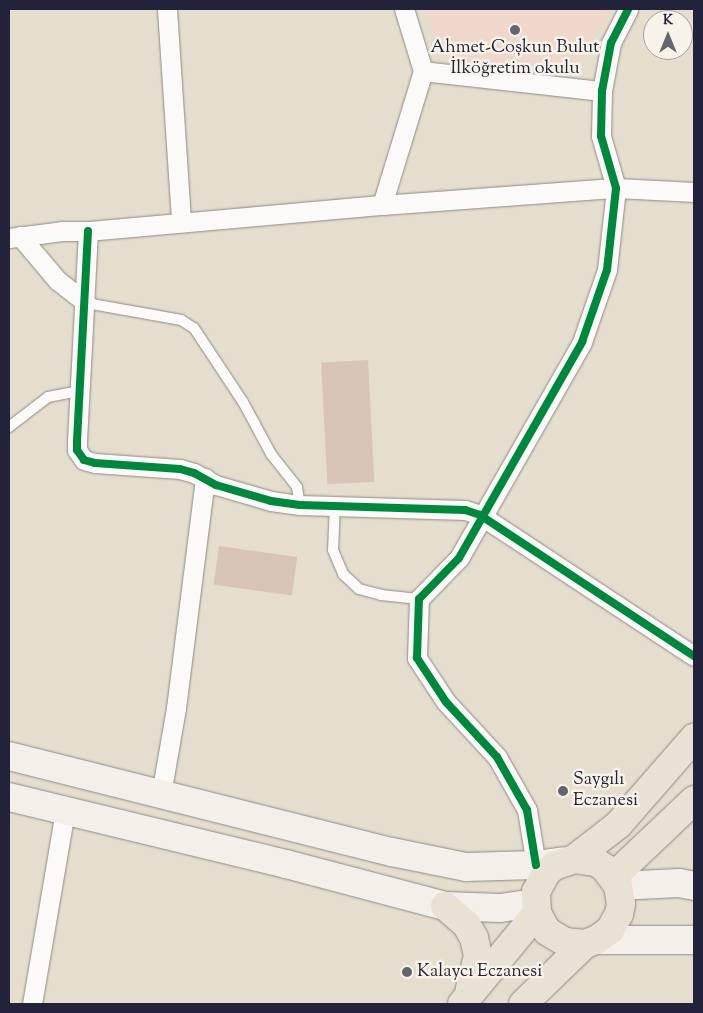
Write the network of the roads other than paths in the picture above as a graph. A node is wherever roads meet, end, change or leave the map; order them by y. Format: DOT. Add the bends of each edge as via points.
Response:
graph roads {
  1 [pos="167,9"];
  2 [pos="404,9"];
  3 [pos="628,9"];
  4 [pos="423,71"];
  5 [pos="602,91"];
  6 [pos="616,188"];
  7 [pos="694,192"];
  8 [pos="382,204"];
  9 [pos="181,222"];
  10 [pos="88,231"];
  11 [pos="14,237"];
  12 [pos="86,303"];
  13 [pos="79,391"];
  14 [pos="9,427"];
  15 [pos="205,478"];
  16 [pos="300,504"];
  17 [pos="335,506"];
  18 [pos="483,516"];
  19 [pos="419,599"];
  20 [pos="694,656"];
  21 [pos="694,738"];
  22 [pos="9,756"];
  23 [pos="161,794"];
  24 [pos="9,797"];
  25 [pos="694,800"];
  26 [pos="64,810"];
  27 [pos="569,860"];
  28 [pos="536,865"];
  29 [pos="616,882"];
  30 [pos="694,886"];
  31 [pos="445,906"];
  32 [pos="536,908"];
  33 [pos="694,940"];
  34 [pos="591,942"];
  35 [pos="464,1002"];
  36 [pos="32,1004"];
  37 [pos="523,1004"];
  1 -- 9 [label="street"];
  2 -- 4 [label="street"];
  3 -- 5 [label="street" via="611,43"];
  4 -- 5 [label="street"];
  4 -- 8 [label="street"];
  5 -- 6 [label="street" via="601,136"];
  6 -- 7 [label="street"];
  6 -- 8 [label="street"];
  6 -- 18 [label="street" via="607,270 582,342"];
  8 -- 9 [label="street"];
  9 -- 10 [label="street"];
  10 -- 11 [label="street"];
  10 -- 12 [label="street"];
  11 -- 12 [label="street" via="56,280"];
  12 -- 13 [label="street"];
  12 -- 16 [label="lane" via="181,320 194,328 243,402 271,454 297,487"];
  13 -- 14 [label="lane" via="48,397"];
  13 -- 15 [label="street" via="77,450 84,460 180,469"];
  15 -- 16 [label="street" via="216,485 271,501"];
  15 -- 23 [label="street" via="176,708"];
  16 -- 17 [label="street"];
  17 -- 18 [label="street" via="465,510"];
  17 -- 19 [label="lane" via="332,550 343,574 359,589"];
  18 -- 19 [label="street" via="459,558"];
  18 -- 20 [label="street"];
  19 -- 28 [label="street" via="417,658 446,702 497,757 527,810"];
  21 -- 27 [label="main road" via="618,825"];
  22 -- 23 [label="main road"];
  23 -- 28 [label="main road" via="392,852 466,867"];
  24 -- 26 [label="main road"];
  25 -- 29 [label="main road"];
  26 -- 31 [label="main road"];
  26 -- 36 [label="street"];
  27 -- 28 [label="main road"];
  27 -- 29 [label="main road" via="596,862"];
  27 -- 32 [label="main road" via="546,873 536,892"];
  29 -- 30 [label="main road"];
  29 -- 34 [label="main road" via="621,904 619,914 610,930"];
  31 -- 32 [label="main road"];
  31 -- 35 [label="main road" via="466,924 474,938 478,956"];
  32 -- 34 [label="main road" via="547,931 555,937 564,942"];
  32 -- 35 [label="main road"];
  33 -- 34 [label="main road"];
  34 -- 37 [label="main road"];
}
